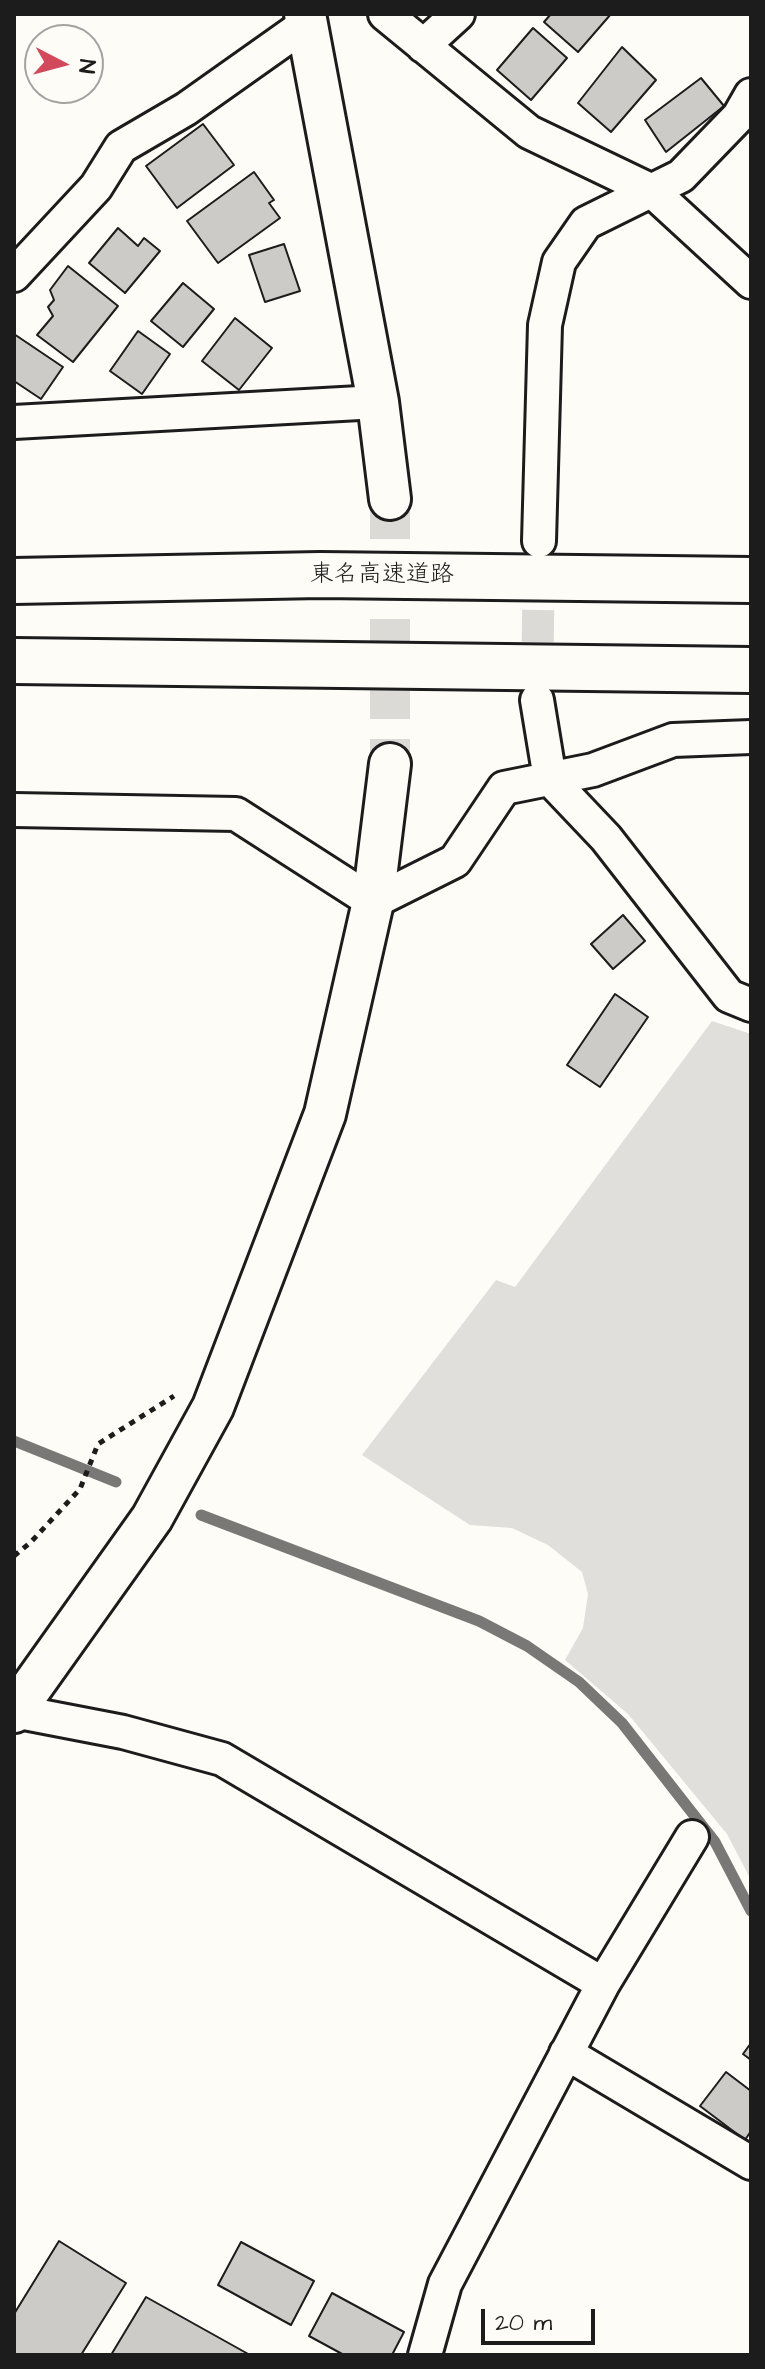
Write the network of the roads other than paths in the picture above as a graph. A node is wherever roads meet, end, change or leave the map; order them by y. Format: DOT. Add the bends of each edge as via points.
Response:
graph roads {
  1 [pos="385,14"];
  2 [pos="458,14"];
  3 [pos="305,19"];
  4 [pos="423,46"];
  5 [pos="751,95"];
  6 [pos="652,191"];
  7 [pos="14,275"];
  8 [pos="751,282"];
  9 [pos="378,402"];
  10 [pos="14,422"];
  11 [pos="390,499"];
  12 [pos="539,541"];
  13 [pos="751,580"];
  14 [pos="14,581"];
  15 [pos="14,661"];
  16 [pos="751,670"];
  17 [pos="537,700"];
  18 [pos="751,737"];
  19 [pos="390,764"];
  20 [pos="550,779"];
  21 [pos="14,810"];
  22 [pos="373,902"];
  23 [pos="751,1005"];
  24 [pos="14,1711"];
  25 [pos="692,1837"];
  26 [pos="603,1984"];
  27 [pos="566,2053"];
  28 [pos="751,2163"];
  29 [pos="425,2355"];
  1 -- 4 [label="street"];
  2 -- 4 [label="street"];
  3 -- 7 [label="street" via="186,109 121,147 96,187"];
  3 -- 9 [label="street"];
  4 -- 6 [label="street" via="529,132"];
  5 -- 6 [label="street" via="739,116 681,176"];
  6 -- 8 [label="street"];
  6 -- 12 [label="street" via="586,223 559,262 545,325"];
  9 -- 10 [label="street"];
  9 -- 11 [label="street"];
  13 -- 14 [label="highway, 東名高速道路" via="320,575"];
  15 -- 16 [label="highway"];
  17 -- 20 [label="street"];
  18 -- 20 [label="street" via="673,740 593,770"];
  19 -- 22 [label="street"];
  20 -- 22 [label="street" via="504,788 455,861"];
  20 -- 23 [label="street" via="606,838 729,996"];
  21 -- 22 [label="street" via="236,814"];
  22 -- 24 [label="street" via="325,1114 213,1407 152,1518"];
  24 -- 26 [label="street" via="123,1732 222,1759"];
  25 -- 26 [label="street"];
  26 -- 27 [label="street"];
  27 -- 28 [label="street"];
  27 -- 29 [label="street" via="445,2284"];
}
